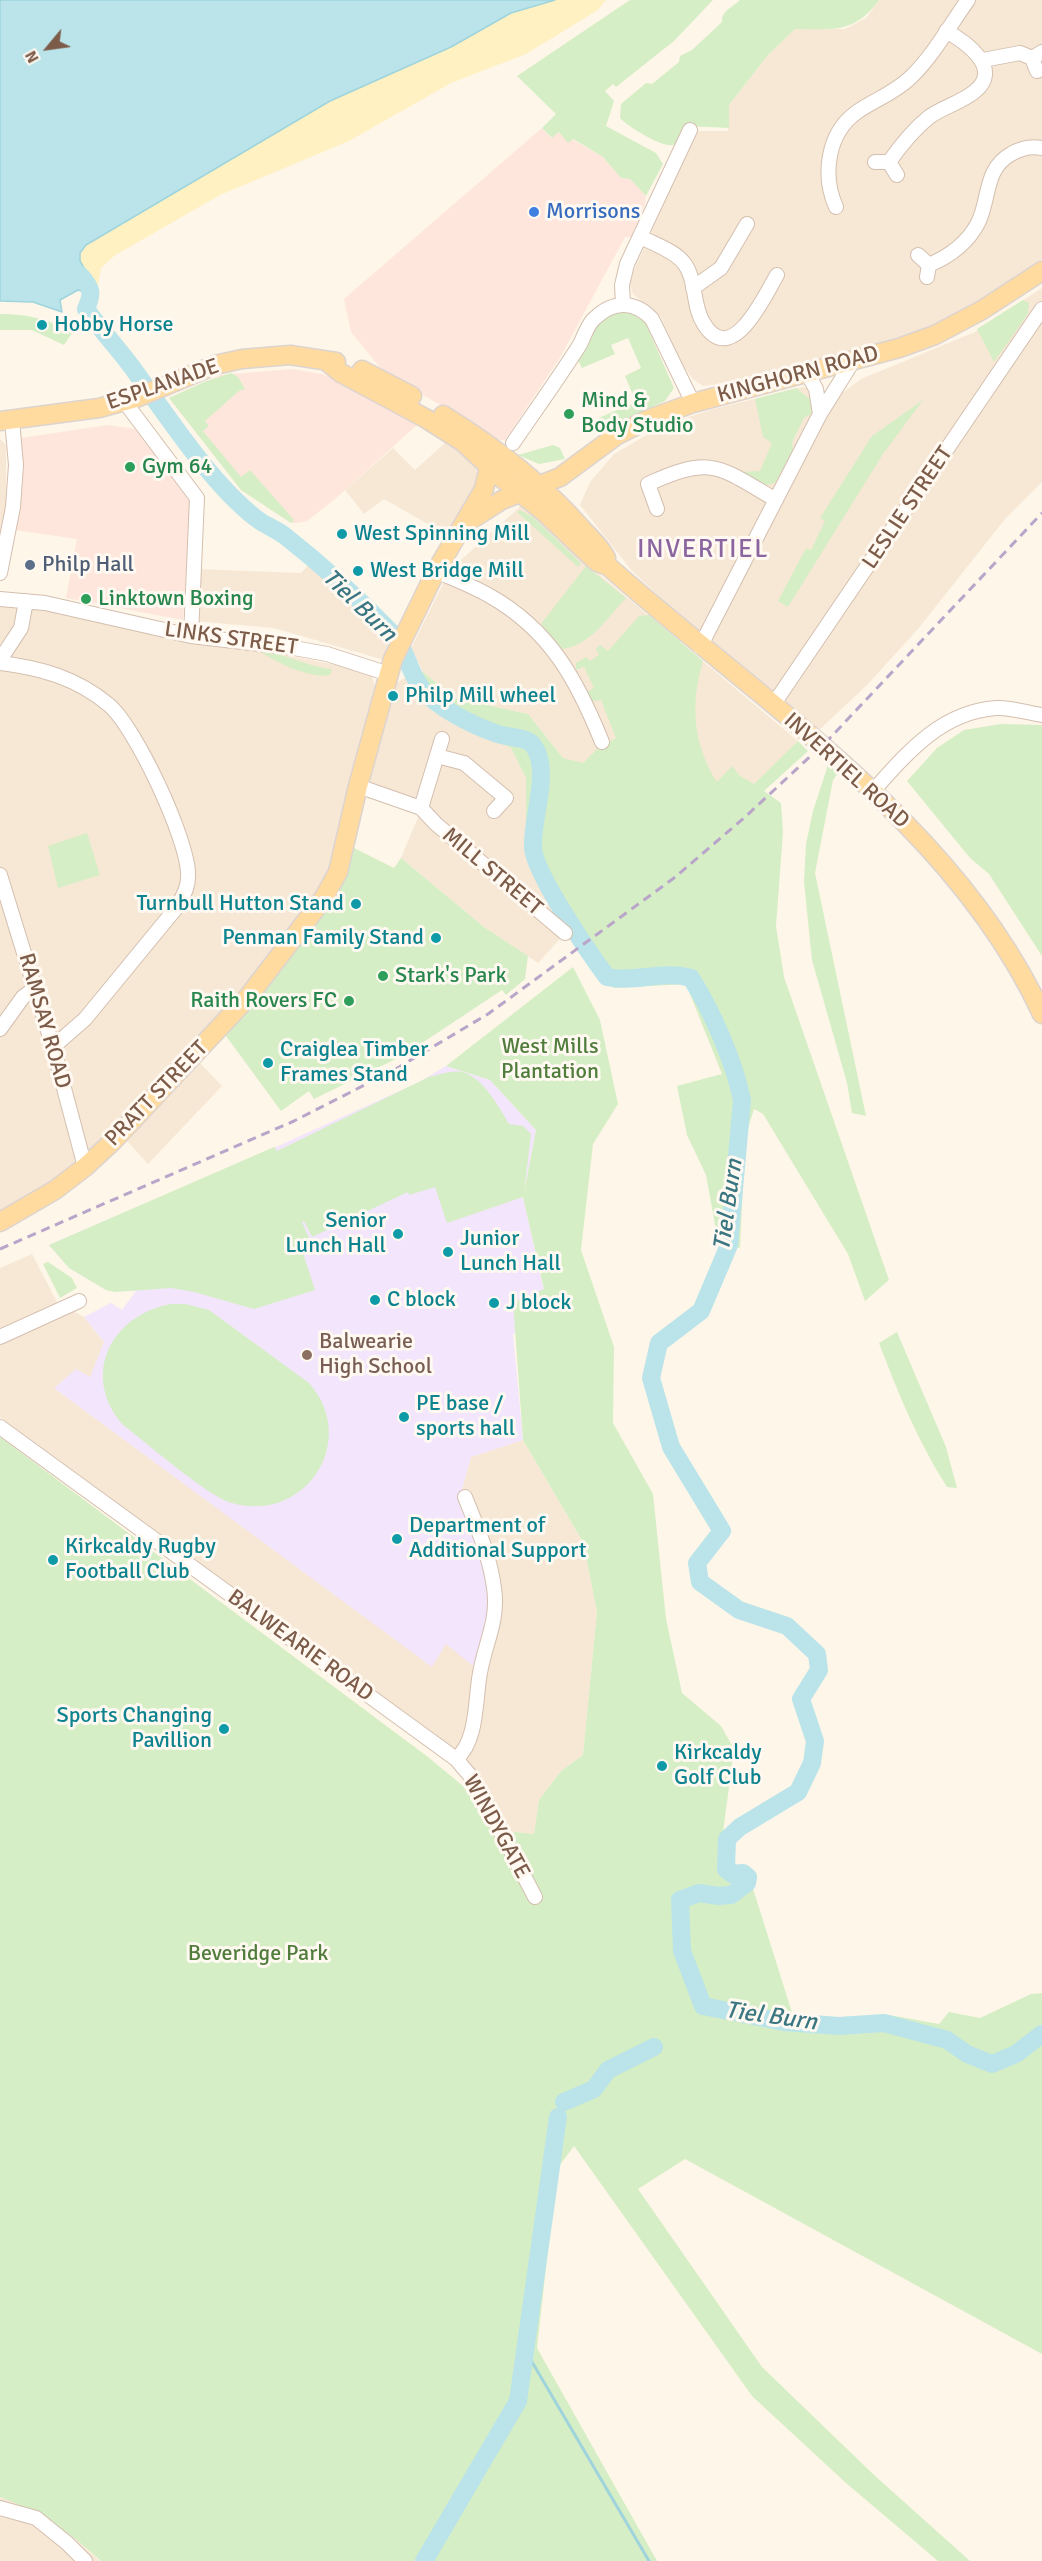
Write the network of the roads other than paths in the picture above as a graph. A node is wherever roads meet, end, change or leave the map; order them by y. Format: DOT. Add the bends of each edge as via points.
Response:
graph roads {
  1 [pos="968,0"];
  2 [pos="946,31"];
  3 [pos="1037,55"];
  4 [pos="983,60"];
  5 [pos="1037,71"];
  6 [pos="690,130"];
  7 [pos="1042,148"];
  8 [pos="897,176"];
  9 [pos="836,207"];
  10 [pos="747,224"];
  11 [pos="641,237"];
  12 [pos="918,255"];
  13 [pos="1042,271"];
  14 [pos="777,275"];
  15 [pos="693,288"];
  16 [pos="623,304"];
  17 [pos="1042,309"];
  18 [pos="326,361"];
  19 [pos="853,361"];
  20 [pos="807,373"];
  21 [pos="130,399"];
  22 [pos="693,403"];
  23 [pos="820,414"];
  24 [pos="6,421"];
  25 [pos="512,452"];
  26 [pos="489,467"];
  27 [pos="540,486"];
  28 [pos="521,494"];
  29 [pos="776,500"];
  30 [pos="657,509"];
  31 [pos="543,511"];
  32 [pos="464,525"];
  33 [pos="608,566"];
  34 [pos="436,571"];
  35 [pos="0,573"];
  36 [pos="0,599"];
  37 [pos="26,601"];
  38 [pos="191,636"];
  39 [pos="700,647"];
  40 [pos="0,662"];
  41 [pos="391,667"];
  42 [pos="773,705"];
  43 [pos="1042,715"];
  44 [pos="442,740"];
  45 [pos="602,742"];
  46 [pos="436,756"];
  47 [pos="358,786"];
  48 [pos="873,791"];
  49 [pos="421,808"];
  50 [pos="494,811"];
  51 [pos="0,875"];
  52 [pos="566,933"];
  53 [pos="35,988"];
  54 [pos="1042,1014"];
  55 [pos="0,1029"];
  56 [pos="53,1047"];
  57 [pos="85,1167"];
  58 [pos="0,1222"];
  59 [pos="79,1301"];
  60 [pos="0,1337"];
  61 [pos="0,1427"];
  62 [pos="465,1497"];
  63 [pos="456,1759"];
  64 [pos="535,1897"];
  65 [pos="0,2508"];
  66 [pos="85,2561"];
  1 -- 2 [label="street"];
  2 -- 4 [label="street" via="967,42"];
  2 -- 9 [label="street" via="911,78 855,113 837,133 830,154 828,189"];
  3 -- 4 [label="street" via="1020,53"];
  3 -- 5 [label="street"];
  4 -- 8 [label="street" via="984,78 978,88 931,115 882,162"];
  6 -- 11 [label="street"];
  7 -- 12 [label="street" via="1020,148 997,164 978,222 956,250 928,271"];
  10 -- 15 [label="street" via="721,268"];
  11 -- 15 [label="street" via="683,261"];
  11 -- 16 [label="street" via="627,264"];
  13 -- 19 [label="main road, KINGHORN ROAD" via="934,335"];
  14 -- 15 [label="street" via="746,329 734,336 714,334 704,324"];
  16 -- 22 [label="street" via="638,307 652,319"];
  16 -- 25 [label="street" via="593,318"];
  17 -- 42 [label="street, LESLIE STREET"];
  18 -- 21 [label="main road, ESPLANADE" via="290,355 242,359 215,365"];
  18 -- 25 [label="main road, ESPLANADE" via="346,363 386,381"];
  18 -- 26 [label="main road, ESPLANADE" via="454,436"];
  19 -- 20 [label="main road, KINGHORN ROAD"];
  19 -- 23 [label="street"];
  20 -- 22 [label="main road, KINGHORN ROAD"];
  20 -- 23 [label="street" via="816,389"];
  21 -- 24 [label="main road, ESPLANADE" via="89,410"];
  21 -- 38 [label="street" via="197,498"];
  22 -- 27 [label="main road, KINGHORN ROAD" via="632,427 560,477"];
  23 -- 29 [label="street"];
  24 -- 35 [label="street" via="16,465 13,507"];
  25 -- 27 [label="main road, ESPLANADE"];
  25 -- 28 [label="main road"];
  26 -- 28 [label="main road, ESPLANADE"];
  26 -- 32 [label="main road, PRATT STREET" via="484,489"];
  27 -- 28 [label="main road, KINGHORN ROAD"];
  27 -- 31 [label="main road"];
  27 -- 33 [label="main road, INVERTIEL ROAD" via="594,542"];
  28 -- 31 [label="main road, INVERTIEL ROAD"];
  28 -- 32 [label="main road, KINGHORN ROAD" via="490,506"];
  29 -- 30 [label="street" via="729,472 707,465 674,472 648,484"];
  29 -- 39 [label="street"];
  31 -- 33 [label="main road, INVERTIEL ROAD" via="597,562"];
  32 -- 34 [label="main road, PRATT STREET"];
  33 -- 39 [label="main road, INVERTIEL ROAD"];
  34 -- 41 [label="main road, PRATT STREET"];
  34 -- 45 [label="street" via="490,596 541,634 579,690"];
  36 -- 37 [label="street, LINKS STREET"];
  37 -- 38 [label="street, LINKS STREET"];
  37 -- 40 [label="street" via="21,628"];
  38 -- 41 [label="street, LINKS STREET" via="294,648"];
  39 -- 42 [label="main road, INVERTIEL ROAD"];
  40 -- 56 [label="street" via="58,674 111,706 132,732 183,843 188,872 188,886 177,907 85,1019"];
  41 -- 47 [label="main road, PRATT STREET"];
  42 -- 48 [label="main road, INVERTIEL ROAD"];
  43 -- 48 [label="street" via="997,708 950,719 910,749"];
  44 -- 46 [label="street"];
  46 -- 49 [label="street"];
  46 -- 50 [label="street" via="464,763 506,798"];
  47 -- 49 [label="street, MILL STREET"];
  47 -- 57 [label="main road, PRATT STREET" via="338,872 299,933 212,1036"];
  48 -- 54 [label="main road, INVERTIEL ROAD" via="924,842 976,906"];
  49 -- 52 [label="street, MILL STREET"];
  51 -- 53 [label="street, RAMSAY ROAD"];
  53 -- 55 [label="street" via="23,997"];
  53 -- 56 [label="street, RAMSAY ROAD"];
  56 -- 57 [label="street, RAMSAY ROAD"];
  57 -- 58 [label="main road, PRATT STREET"];
  59 -- 60 [label="street"];
  61 -- 63 [label="street, BALWEARIE ROAD"];
  62 -- 63 [label="street" via="489,1559 495,1619 480,1670 472,1725 464,1752"];
  63 -- 64 [label="street, WINDYGATE" via="473,1779"];
  65 -- 66 [label="street" via="36,2518"];
}
